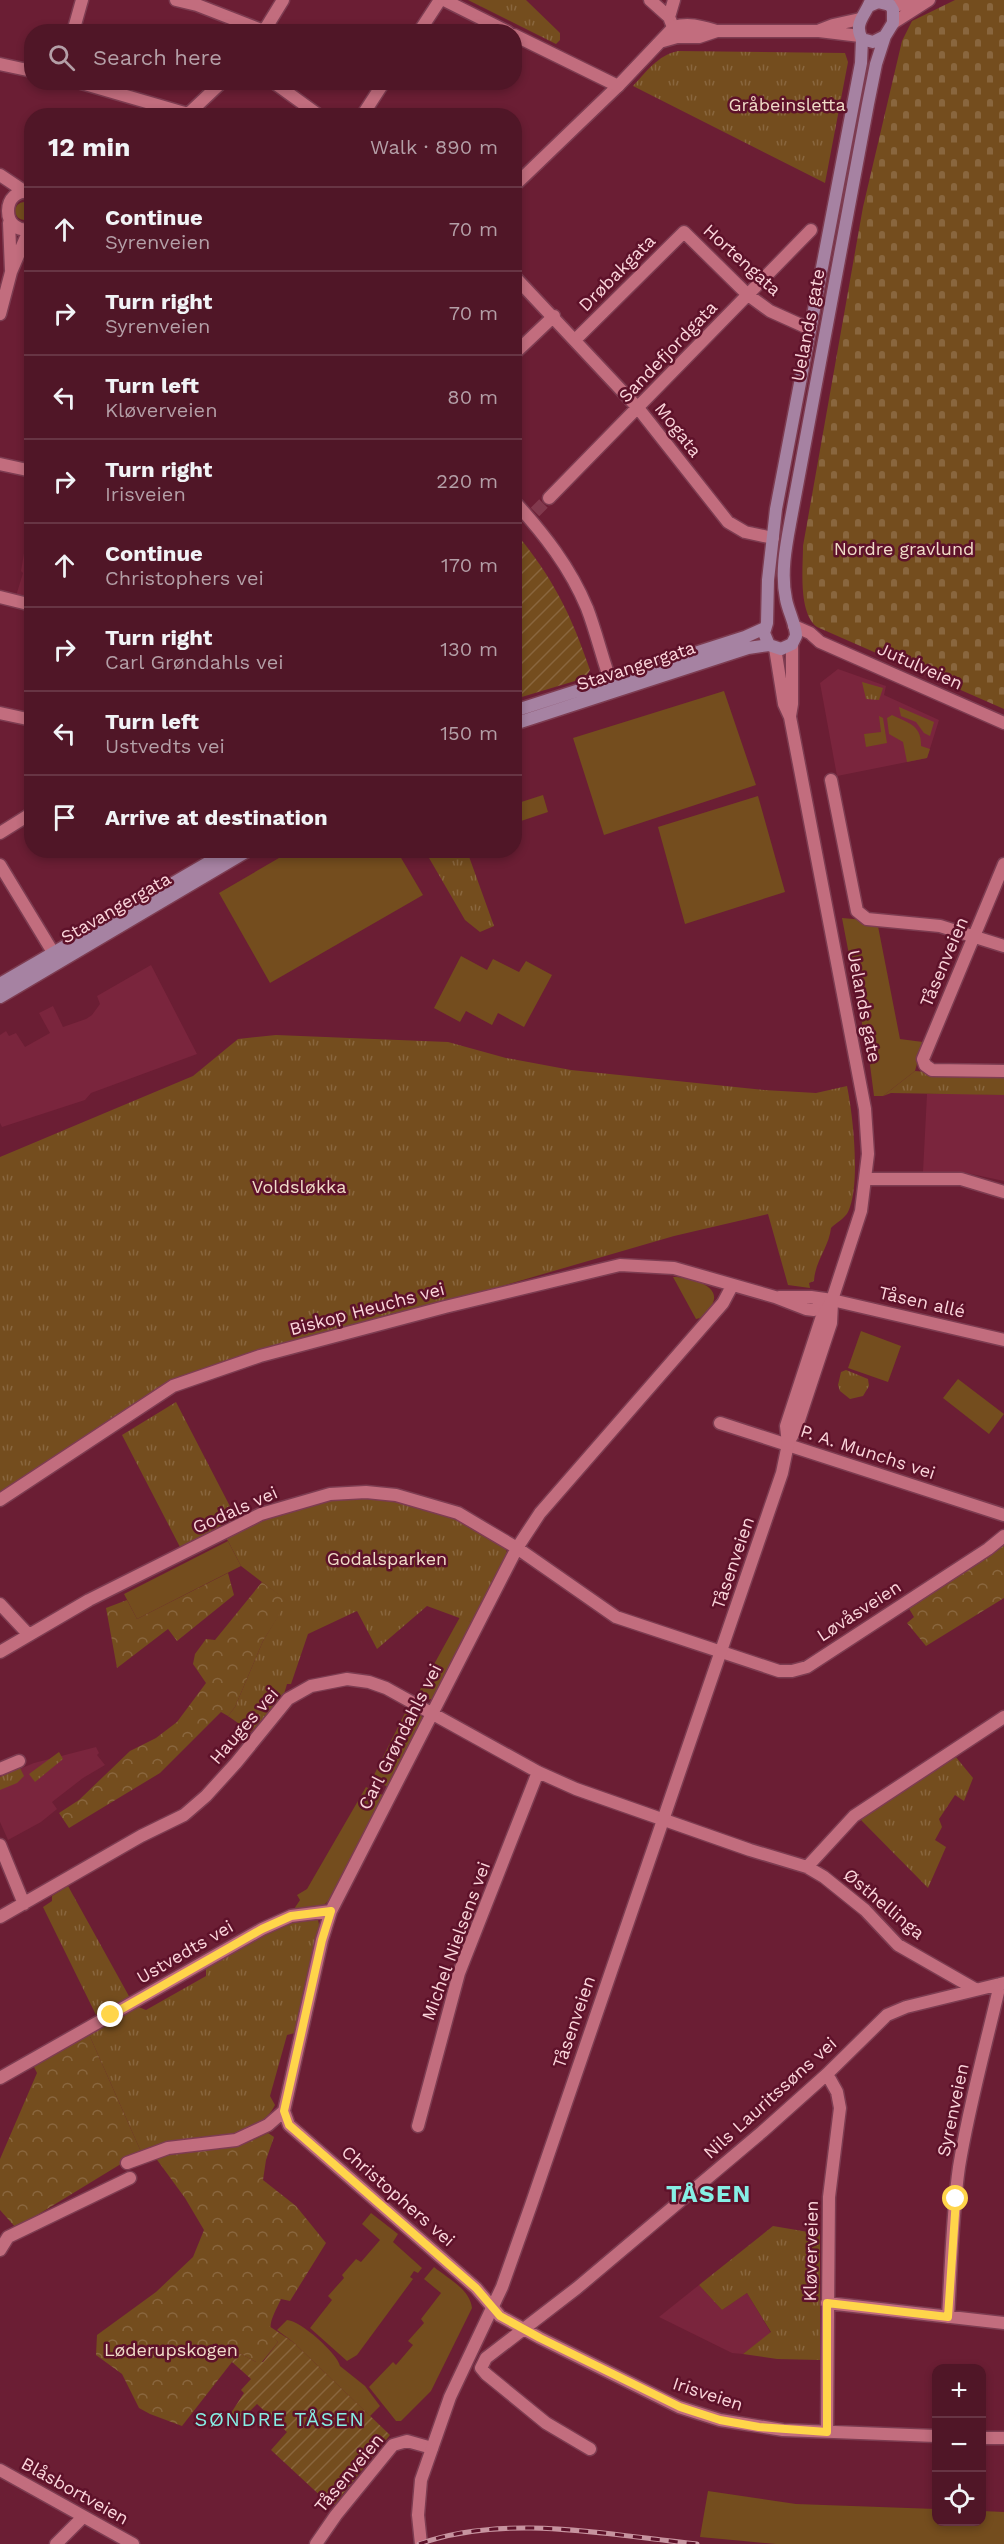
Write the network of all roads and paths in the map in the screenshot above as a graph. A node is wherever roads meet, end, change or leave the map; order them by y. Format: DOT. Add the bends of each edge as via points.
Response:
graph roads {
  1 [pos="82,0"];
  2 [pos="176,0"];
  3 [pos="283,0"];
  4 [pos="442,0"];
  5 [pos="650,0"];
  6 [pos="674,0"];
  7 [pos="916,0"];
  8 [pos="930,0"];
  9 [pos="870,3"];
  10 [pos="891,4"];
  11 [pos="860,20"];
  12 [pos="893,23"];
  13 [pos="76,24"];
  14 [pos="244,24"];
  15 [pos="269,24"];
  16 [pos="425,24"];
  17 [pos="492,24"];
  18 [pos="673,27"];
  19 [pos="819,31"];
  20 [pos="885,36"];
  21 [pos="861,38"];
  22 [pos="522,39"];
  23 [pos="0,64"];
  24 [pos="24,69"];
  25 [pos="618,86"];
  26 [pos="104,90"];
  27 [pos="214,90"];
  28 [pos="284,90"];
  29 [pos="379,90"];
  30 [pos="164,108"];
  31 [pos="194,108"];
  32 [pos="309,108"];
  33 [pos="367,108"];
  34 [pos="0,176"];
  35 [pos="522,178"];
  36 [pos="24,190"];
  37 [pos="24,193"];
  38 [pos="5,214"];
  39 [pos="24,230"];
  40 [pos="811,230"];
  41 [pos="684,232"];
  42 [pos="24,243"];
  43 [pos="11,272"];
  44 [pos="522,284"];
  45 [pos="748,295"];
  46 [pos="0,314"];
  47 [pos="554,316"];
  48 [pos="810,329"];
  49 [pos="575,340"];
  50 [pos="522,346"];
  51 [pos="638,408"];
  52 [pos="0,464"];
  53 [pos="24,469"];
  54 [pos="549,498"];
  55 [pos="522,507"];
  56 [pos="773,538"];
  57 [pos="0,597"];
  58 [pos="24,604"];
  59 [pos="792,624"];
  60 [pos="766,626"];
  61 [pos="793,642"];
  62 [pos="820,642"];
  63 [pos="772,647"];
  64 [pos="612,685"];
  65 [pos="522,709"];
  66 [pos="0,713"];
  67 [pos="790,717"];
  68 [pos="24,718"];
  69 [pos="522,721"];
  70 [pos="1004,723"];
  71 [pos="831,780"];
  72 [pos="24,818"];
  73 [pos="0,833"];
  74 [pos="216,858"];
  75 [pos="235,858"];
  76 [pos="1004,864"];
  77 [pos="0,865"];
  78 [pos="974,937"];
  79 [pos="1004,946"];
  80 [pos="54,954"];
  81 [pos="0,984"];
  82 [pos="0,997"];
  83 [pos="1004,1071"];
  84 [pos="866,1179"];
  85 [pos="1004,1192"];
  86 [pos="732,1286"];
  87 [pos="832,1300"];
  88 [pos="1004,1340"];
  89 [pos="720,1423"];
  90 [pos="788,1444"];
  91 [pos="0,1500"];
  92 [pos="1004,1515"];
  93 [pos="1004,1536"];
  94 [pos="517,1548"];
  95 [pos="0,1604"];
  96 [pos="29,1635"];
  97 [pos="722,1651"];
  98 [pos="0,1652"];
  99 [pos="433,1714"];
  100 [pos="1004,1717"];
  101 [pos="19,1761"];
  102 [pos="0,1769"];
  103 [pos="538,1772"];
  104 [pos="664,1819"];
  105 [pos="0,1845"];
  106 [pos="807,1867"];
  107 [pos="24,1904"];
  108 [pos="331,1911"];
  109 [pos="0,1917"];
  110 [pos="1002,1983"];
  111 [pos="975,1989"];
  112 [pos="827,2074"];
  113 [pos="0,2078"];
  114 [pos="284,2111"];
  115 [pos="418,2126"];
  116 [pos="126,2163"];
  117 [pos="130,2178"];
  118 [pos="4,2232"];
  119 [pos="0,2250"];
  120 [pos="827,2303"];
  121 [pos="493,2306"];
  122 [pos="948,2317"];
  123 [pos="1004,2323"];
  124 [pos="524,2328"];
  125 [pos="827,2432"];
  126 [pos="932,2436"];
  127 [pos="986,2438"];
  128 [pos="1004,2438"];
  129 [pos="432,2448"];
  130 [pos="590,2449"];
  131 [pos="0,2470"];
  132 [pos="83,2517"];
  133 [pos="56,2544"];
  134 [pos="133,2544"];
  135 [pos="316,2544"];
  136 [pos="421,2544"];
  1 -- 13 [label="street"];
  2 -- 14 [label="street"];
  3 -- 15 [label="street"];
  4 -- 16 [label="street"];
  4 -- 17 [label="street"];
  5 -- 18 [label="street"];
  6 -- 18 [label="street"];
  7 -- 10 [label="street"];
  8 -- 12 [label="street"];
  9 -- 10 [label="main road"];
  9 -- 11 [label="main road"];
  10 -- 12 [label="main road"];
  11 -- 19 [label="street"];
  11 -- 21 [label="main road, Uelands gate"];
  12 -- 20 [label="main road, Uelands gate"];
  18 -- 19 [label="street" via="683,24 717,32"];
  18 -- 25 [label="street"];
  19 -- 21 [label="street"];
  20 -- 21 [label="main road" via="873,42"];
  20 -- 59 [label="main road, Uelands gate" via="876,64 787,541 784,584"];
  21 -- 48 [label="main road, Uelands gate" via="861,63"];
  22 -- 25 [label="street"];
  23 -- 24 [label="street"];
  25 -- 35 [label="street"];
  26 -- 30 [label="street"];
  27 -- 31 [label="street"];
  28 -- 32 [label="street"];
  29 -- 33 [label="street"];
  34 -- 36 [label="street"];
  37 -- 38 [label="street" via="11,196"];
  38 -- 39 [label="street" via="18,229"];
  38 -- 43 [label="street"];
  40 -- 45 [label="street, Sandefjordgata"];
  41 -- 45 [label="street, Hortengata"];
  41 -- 49 [label="street, Drøbakgata"];
  42 -- 43 [label="street"];
  43 -- 46 [label="street"];
  44 -- 47 [label="street, Mogata"];
  45 -- 48 [label="street, Hortengata" via="770,311"];
  45 -- 51 [label="street, Sandefjordgata"];
  47 -- 49 [label="street, Mogata"];
  47 -- 50 [label="street"];
  48 -- 56 [label="main road, Uelands gate"];
  49 -- 51 [label="street, Mogata"];
  51 -- 54 [label="street, Sandefjordgata"];
  51 -- 56 [label="street, Mogata" via="728,522 745,532"];
  52 -- 53 [label="street"];
  55 -- 64 [label="street" via="532,515 574,581"];
  56 -- 60 [label="main road, Uelands gate"];
  57 -- 58 [label="street"];
  59 -- 60 [label="main road" via="778,617"];
  59 -- 61 [label="main road, Uelands gate"];
  59 -- 62 [label="street, Jutulveien"];
  60 -- 63 [label="main road, Uelands gate" via="764,637"];
  60 -- 64 [label="main road, Stavangergata"];
  61 -- 62 [label="street, Jutulveien"];
  61 -- 63 [label="main road" via="787,648"];
  61 -- 67 [label="street, Uelands gate"];
  62 -- 70 [label="street, Jutulveien"];
  63 -- 64 [label="main road, Stavangergata" via="748,648"];
  63 -- 67 [label="street, Uelands gate"];
  64 -- 65 [label="main road, Stavangergata"];
  64 -- 69 [label="main road, Stavangergata"];
  66 -- 68 [label="street"];
  67 -- 84 [label="street, Uelands gate" via="860,1083 868,1138"];
  71 -- 78 [label="street" via="857,911 867,919 940,926"];
  72 -- 73 [label="street"];
  74 -- 80 [label="main road, Stavangergata"];
  75 -- 82 [label="main road, Stavangergata"];
  76 -- 78 [label="street, Tåsenveien"];
  77 -- 80 [label="street"];
  78 -- 79 [label="street"];
  78 -- 83 [label="street, Tåsenveien" via="924,1057 925,1065 932,1070"];
  80 -- 81 [label="main road, Stavangergata"];
  84 -- 85 [label="street" via="961,1179"];
  84 -- 87 [label="street, Uelands gate" via="860,1219"];
  86 -- 87 [label="street, Biskop Heuchs vei" via="806,1309 814,1310"];
  86 -- 91 [label="street, Biskop Heuchs vei" via="674,1268 620,1265 445,1306 260,1356 173,1386"];
  86 -- 94 [label="street, Carl Grøndahls vei" via="717,1310 540,1512"];
  87 -- 88 [label="street, Tåsen allé"];
  87 -- 90 [label="street, Tåsenveien" via="831,1323"];
  89 -- 90 [label="street, P. A. Munchs vei"];
  90 -- 92 [label="street, P. A. Munchs vei"];
  90 -- 97 [label="street, Tåsenveien" via="782,1473"];
  93 -- 97 [label="street, Løvåsveien" via="807,1667 779,1671"];
  94 -- 96 [label="street, Godals vei" via="458,1513 422,1500 366,1492 330,1494 261,1514 89,1600"];
  94 -- 97 [label="street, Godals vei" via="616,1617"];
  94 -- 99 [label="street, Carl Grøndahls vei"];
  95 -- 96 [label="street"];
  96 -- 98 [label="street, Godals vei"];
  97 -- 104 [label="street, Tåsenveien"];
  99 -- 103 [label="street, Hauges vei"];
  99 -- 107 [label="street, Hauges vei" via="369,1682 347,1679 311,1686 288,1700 236,1763 184,1815"];
  99 -- 108 [label="street, Carl Grøndahls vei"];
  100 -- 106 [label="street" via="854,1815"];
  101 -- 102 [label="street"];
  103 -- 104 [label="street, Hauges vei"];
  103 -- 115 [label="street, Michel Nielsens vei" via="459,1973"];
  104 -- 106 [label="street, Østhellinga"];
  104 -- 121 [label="street, Tåsenveien"];
  105 -- 107 [label="street"];
  106 -- 111 [label="street, Østhellinga" via="865,1910 898,1945"];
  107 -- 109 [label="street, Hauges vei"];
  108 -- 113 [label="street, Ustvedts vei" via="291,1916 262,1929"];
  108 -- 114 [label="street, Carl Grøndahls vei"];
  110 -- 111 [label="street, Nils Lauritssøns vei"];
  110 -- 122 [label="street, Syrenveien" via="960,2167"];
  111 -- 112 [label="street, Nils Lauritssøns vei" via="906,2007 887,2016"];
  112 -- 120 [label="street, Kløverveien" via="840,2108 829,2197"];
  112 -- 124 [label="street, Nils Lauritssøns vei" via="580,2285"];
  114 -- 116 [label="street" via="268,2125 236,2140 168,2148"];
  114 -- 121 [label="street, Christophers vei" via="289,2125 445,2259"];
  117 -- 118 [label="street"];
  118 -- 119 [label="street"];
  120 -- 122 [label="street"];
  120 -- 125 [label="street, Kløverveien"];
  121 -- 124 [label="street, Irisveien" via="500,2316"];
  121 -- 129 [label="street, Tåsenveien" via="450,2397"];
  122 -- 123 [label="street"];
  124 -- 125 [label="street, Irisveien" via="680,2407 759,2427"];
  124 -- 130 [label="street, Nils Lauritssøns vei" via="486,2358 481,2368 546,2423"];
  125 -- 126 [label="street, Irisveien"];
  127 -- 128 [label="street"];
  129 -- 135 [label="street, Tåsenveien" via="407,2440 393,2445"];
  129 -- 136 [label="street" via="418,2495"];
  131 -- 132 [label="street, Blåsbortveien"];
  132 -- 133 [label="street"];
  132 -- 134 [label="street, Blåsbortveien"];
}
